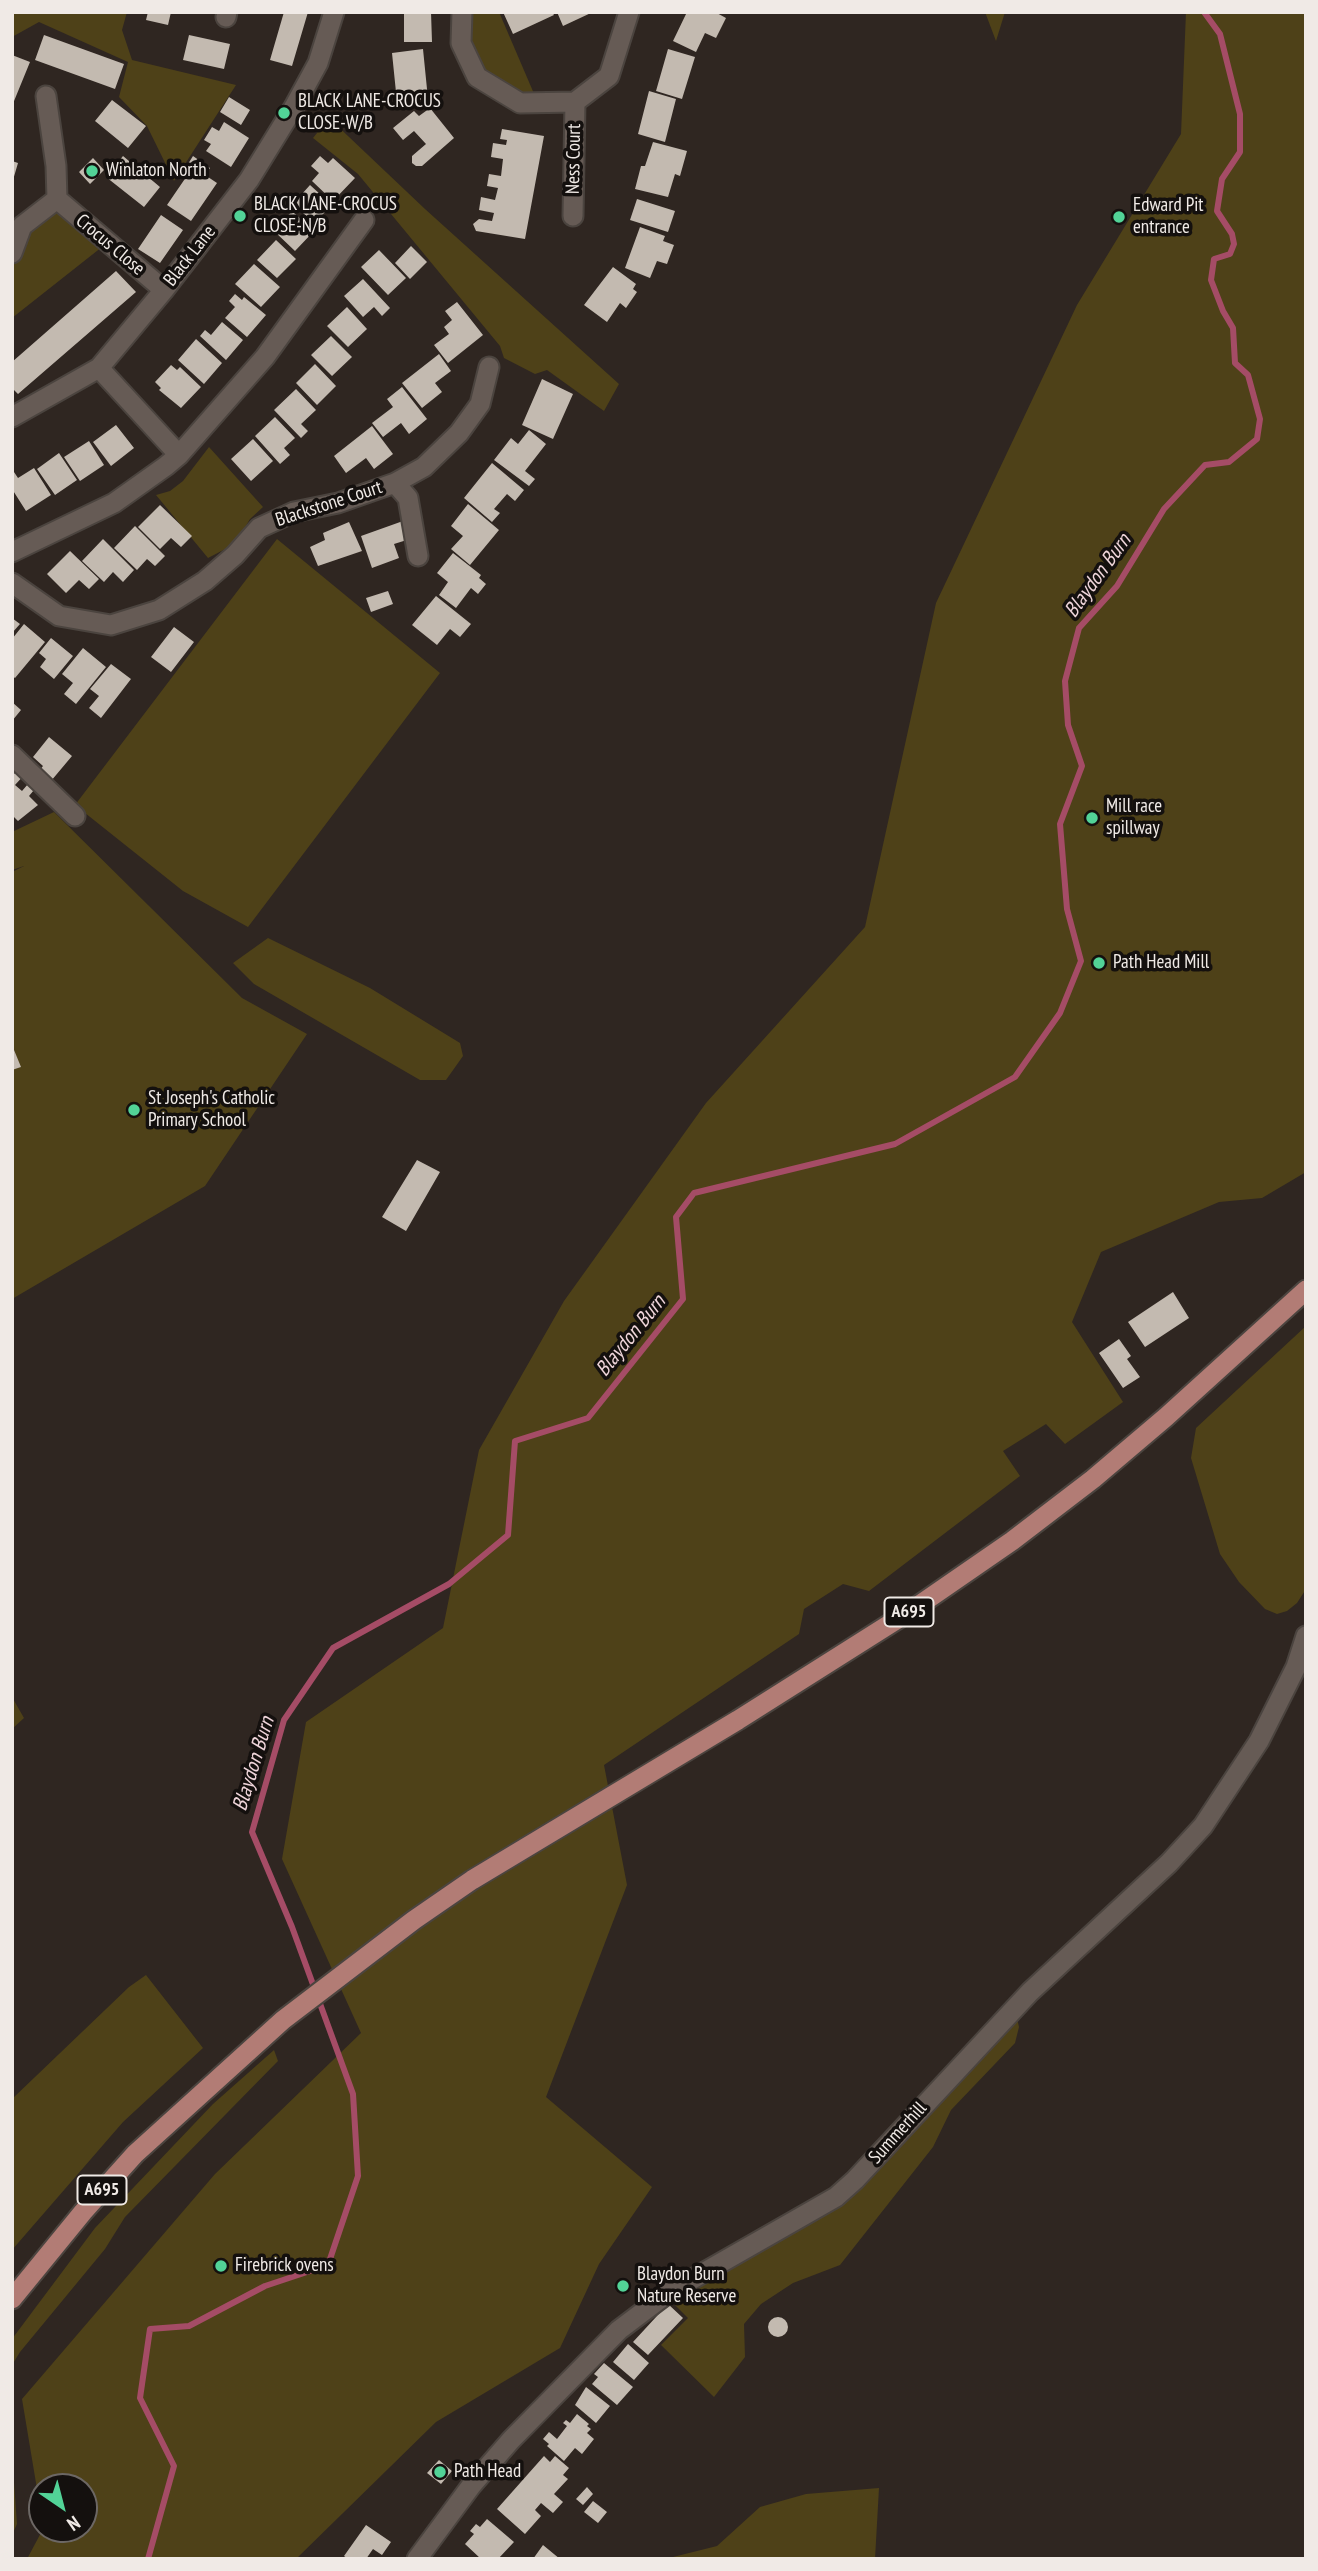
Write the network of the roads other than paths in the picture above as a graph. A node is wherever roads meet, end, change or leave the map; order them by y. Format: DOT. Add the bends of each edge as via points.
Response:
graph roads {
  1 [pos="334,12"];
  2 [pos="462,12"];
  3 [pos="629,12"];
  4 [pos="46,96"];
  5 [pos="575,102"];
  6 [pos="57,199"];
  7 [pos="573,216"];
  8 [pos="363,220"];
  9 [pos="12,253"];
  10 [pos="164,290"];
  11 [pos="489,367"];
  12 [pos="99,368"];
  13 [pos="12,417"];
  14 [pos="179,455"];
  15 [pos="395,483"];
  16 [pos="12,552"];
  17 [pos="418,556"];
  18 [pos="12,583"];
  19 [pos="12,755"];
  20 [pos="75,816"];
  21 [pos="1306,1290"];
  22 [pos="1306,1636"];
  23 [pos="12,2300"];
  24 [pos="418,2559"];
  1 -- 10 [label="street, Black Lane" via="318,64 294,107 249,180"];
  2 -- 5 [label="street" via="461,43 477,77 520,103"];
  3 -- 5 [label="street" via="609,76"];
  4 -- 6 [label="street"];
  5 -- 7 [label="street, Ness Court"];
  6 -- 9 [label="street" via="22,226"];
  6 -- 10 [label="street, Crocus Close"];
  8 -- 14 [label="street" via="265,357"];
  10 -- 12 [label="street, Black Lane"];
  11 -- 15 [label="street, Blackstone Court" via="480,404 459,433 424,467"];
  12 -- 13 [label="street, Black Lane"];
  12 -- 14 [label="street"];
  14 -- 16 [label="street" via="114,503"];
  15 -- 17 [label="street, Blackstone Court" via="408,498"];
  15 -- 18 [label="street, Blackstone Court" via="294,512 259,528 205,581 159,610 111,625 59,616"];
  19 -- 20 [label="street"];
  21 -- 23 [label="main road, A695" via="1166,1417 1012,1541 738,1720 472,1881 283,2020 135,2154"];
  22 -- 24 [label="street, Summerhill" via="1296,1667 1259,1741 1203,1826 1169,1863 1030,1992 836,2197 668,2293 619,2330 511,2440"];
}
